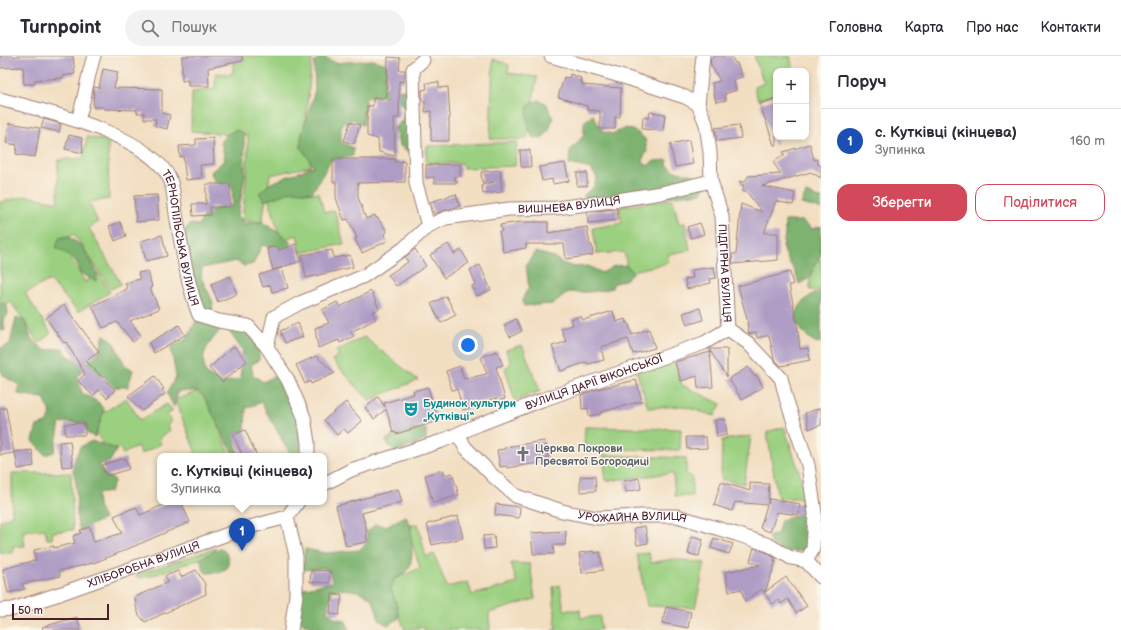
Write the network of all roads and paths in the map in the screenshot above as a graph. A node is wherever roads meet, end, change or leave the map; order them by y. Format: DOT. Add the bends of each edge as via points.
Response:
graph roads {
  1 [pos="94,56"];
  2 [pos="551,56"];
  3 [pos="703,56"];
  4 [pos="423,60"];
  5 [pos="0,99"];
  6 [pos="698,104"];
  7 [pos="78,120"];
  8 [pos="711,181"];
  9 [pos="428,226"];
  10 [pos="728,329"];
  11 [pos="267,347"];
  12 [pos="458,434"];
  13 [pos="308,453"];
  14 [pos="327,482"];
  15 [pos="296,505"];
  16 [pos="287,517"];
  17 [pos="806,561"];
  18 [pos="821,577"];
  19 [pos="0,610"];
  20 [pos="291,630"];
  1 -- 7 [label="street"];
  2 -- 6 [label="street" via="678,95"];
  3 -- 6 [label="street, ПІДГІРНА ВУЛИЦЯ"];
  4 -- 9 [label="street" via="413,69 416,182"];
  5 -- 7 [label="street, ТЕРНОПІЛЬСЬКА ВУЛИЦЯ"];
  6 -- 8 [label="street, ПІДГІРНА ВУЛИЦЯ" via="706,124"];
  7 -- 11 [label="street, ТЕРНОПІЛЬСЬКА ВУЛИЦЯ" via="135,145 156,161 170,179 192,296 199,315 248,326"];
  8 -- 9 [label="street, ВИШНЕВА ВУЛИЦЯ" via="611,201 556,208 509,209 446,218"];
  8 -- 10 [label="street, ПІДГІРНА ВУЛИЦЯ" via="722,216"];
  9 -- 11 [label="street, ВИШНЕВА ВУЛИЦЯ" via="364,276 274,316"];
  10 -- 12 [label="street, ВУЛИЦЯ ДАРІЇ ВІКОНСЬКОЇ" via="704,342 542,400"];
  10 -- 17 [label="street, ПІДГІРНА ВУЛИЦЯ" via="748,343 781,378 808,465 815,513 813,548"];
  11 -- 13 [label="street, ТЕРНОПІЛЬСЬКА ВУЛИЦЯ" via="288,380 304,417"];
  12 -- 14 [label="street, ВУЛИЦЯ ДАРІЇ ВІКОНСЬКОЇ" via="350,470"];
  12 -- 17 [label="street, УРОЖАЙНА ВУЛИЦЯ" via="465,447 492,476 516,496 562,511 597,518 677,516 769,545 791,558"];
  15 -- 16 [label="street"];
  16 -- 19 [label="street, ХЛІБОРОБНА ВУЛИЦЯ" via="242,529 62,594 13,609"];
  16 -- 20 [label="street" via="296,556 296,595"];
  17 -- 18 [label="street"];
}
